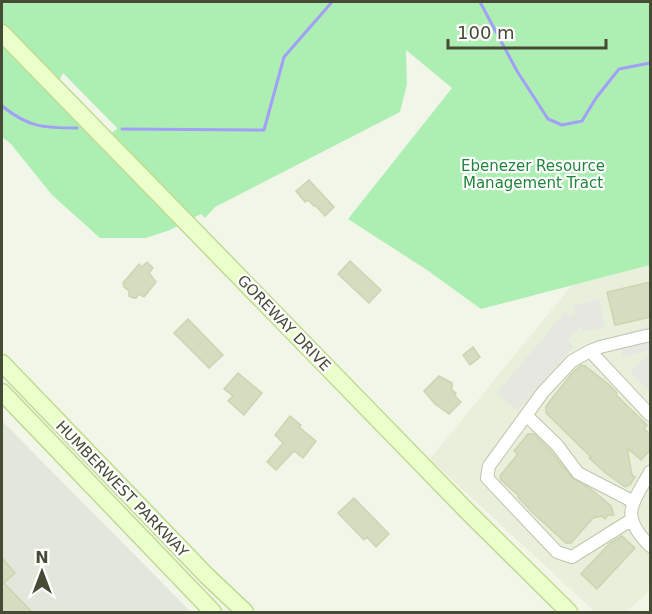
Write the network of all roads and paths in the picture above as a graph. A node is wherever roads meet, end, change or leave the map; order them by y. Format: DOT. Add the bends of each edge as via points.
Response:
graph roads {
  1 [pos="2,33"];
  2 [pos="651,335"];
  3 [pos="590,351"];
  4 [pos="2,363"];
  5 [pos="2,392"];
  6 [pos="651,415"];
  7 [pos="527,416"];
  8 [pos="651,472"];
  9 [pos="634,502"];
  10 [pos="631,520"];
  11 [pos="651,546"];
  12 [pos="213,612"];
  13 [pos="245,612"];
  14 [pos="569,612"];
  1 -- 14 [label="street, GOREWAY DRIVE"];
  2 -- 3 [label="street"];
  3 -- 6 [label="street"];
  3 -- 7 [label="street" via="572,361"];
  4 -- 13 [label="street, HUMBERWEST PARKWAY"];
  5 -- 12 [label="street, HUMBERWEST PARKWAY"];
  7 -- 9 [label="street" via="578,473"];
  7 -- 10 [label="street" via="489,466 487,478 556,552 572,557"];
  8 -- 9 [label="street"];
  9 -- 10 [label="street"];
  10 -- 11 [label="street"];
}
